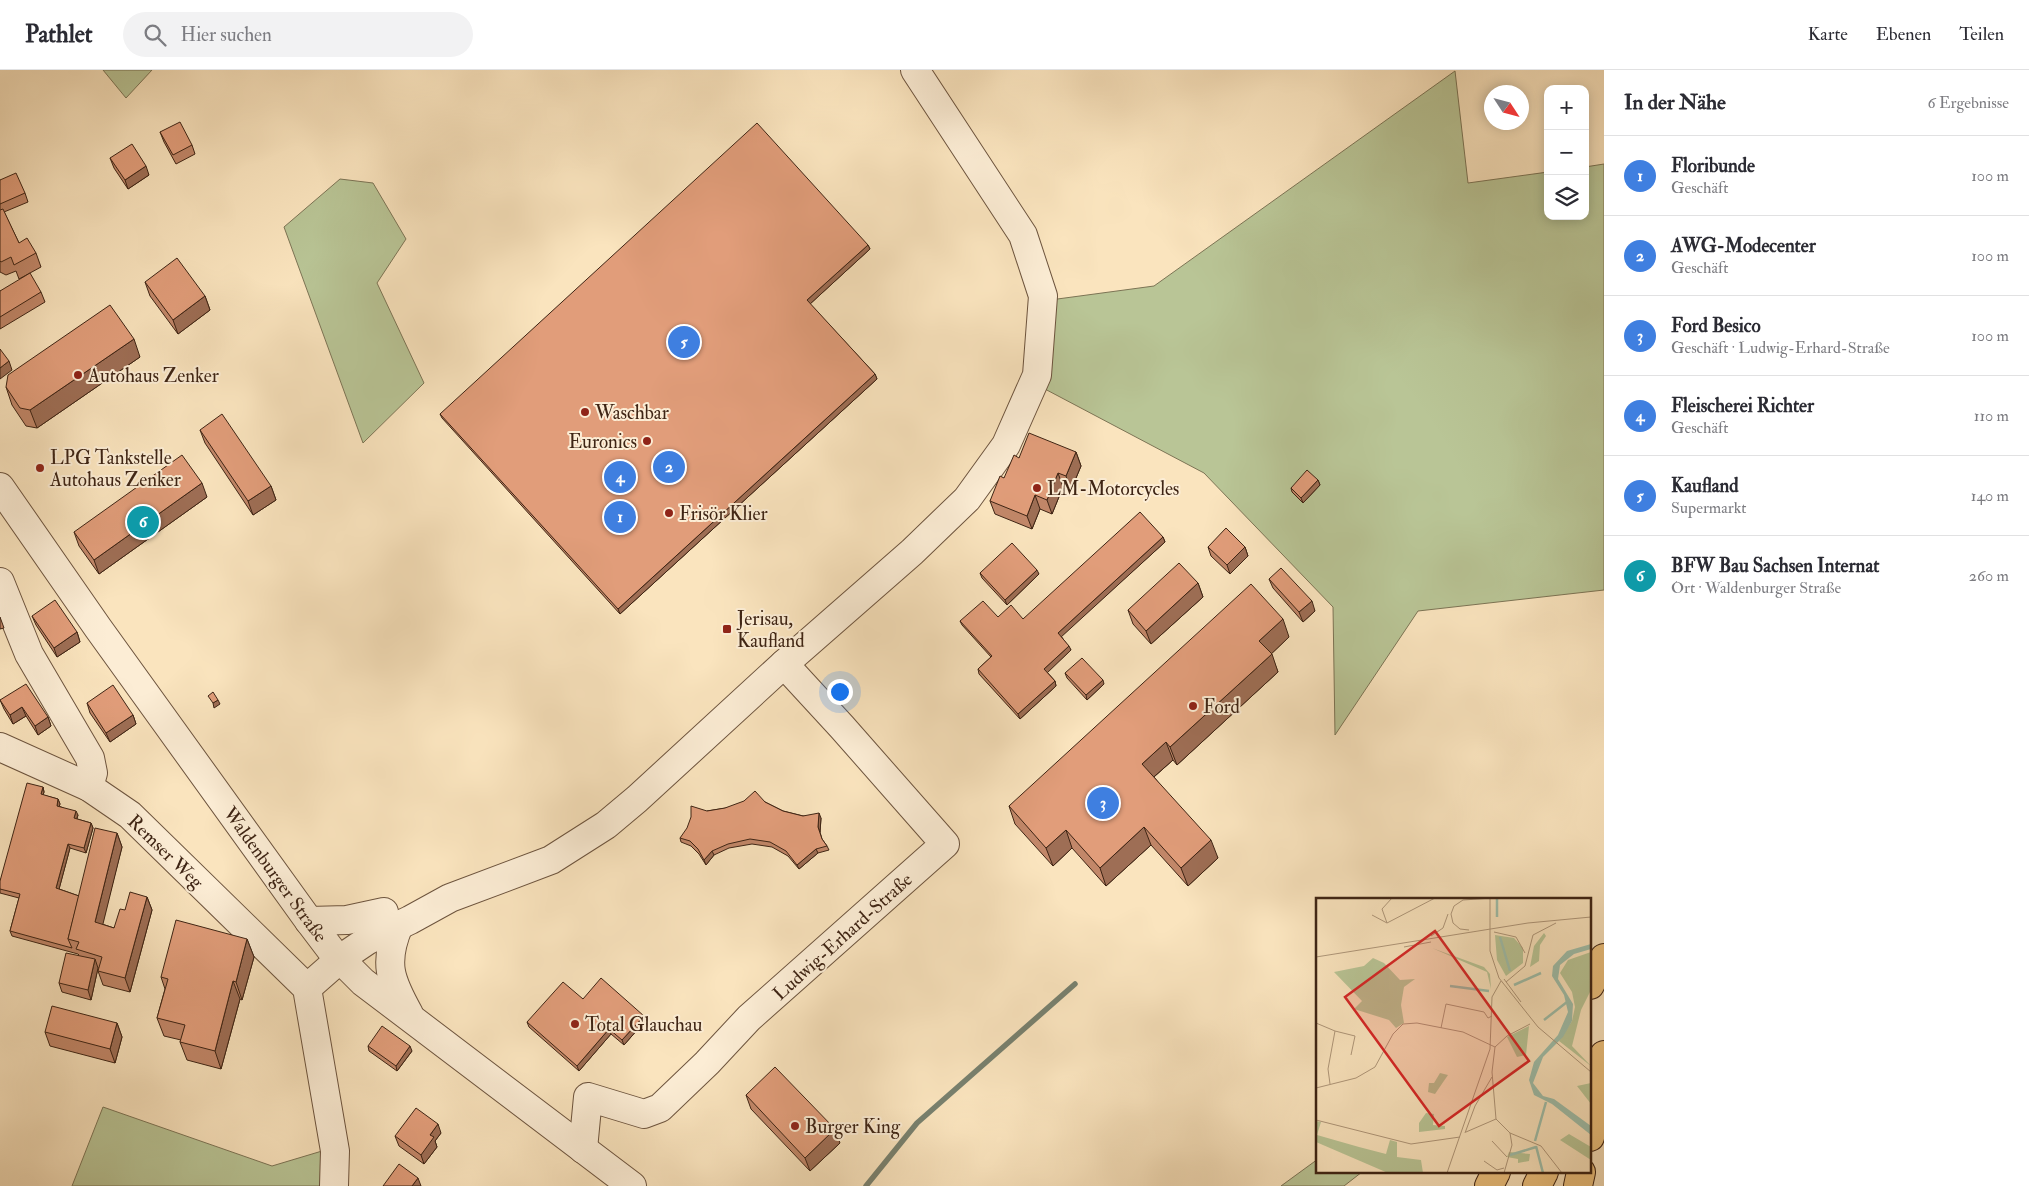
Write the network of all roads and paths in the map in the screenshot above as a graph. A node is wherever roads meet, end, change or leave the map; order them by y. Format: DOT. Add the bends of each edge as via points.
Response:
graph roads {
  1 [pos="915,70"];
  2 [pos="0,487"];
  3 [pos="0,582"];
  4 [pos="784,664"];
  5 [pos="0,747"];
  6 [pos="89,788"];
  7 [pos="392,919"];
  8 [pos="308,921"];
  9 [pos="335,954"];
  10 [pos="1604,958"];
  11 [pos="1592,981"];
  12 [pos="308,988"];
  13 [pos="412,1020"];
  14 [pos="1604,1055"];
  15 [pos="1592,1078"];
  16 [pos="1604,1088"];
  17 [pos="1592,1130"];
  18 [pos="583,1149"];
  19 [pos="1495,1174"];
  20 [pos="1543,1174"];
  21 [pos="334,1186"];
  22 [pos="632,1186"];
  23 [pos="1489,1186"];
  24 [pos="1537,1186"];
  1 -- 4 [label="street" via="1023,235 1043,296 1037,375 1006,445 967,499 912,552"];
  2 -- 8 [label="street, Waldenburger Straße"];
  3 -- 6 [label="street" via="29,654 90,758 93,773"];
  4 -- 7 [label="street" via="637,799 599,829 551,860"];
  4 -- 18 [label="street, Ludwig-Erhard-Straße" via="945,844 749,1018 660,1108 644,1114 588,1097"];
  5 -- 6 [label="street, Remser Weg"];
  6 -- 12 [label="street, Remser Weg" via="130,815"];
  7 -- 8 [label="street"];
  7 -- 9 [label="street" via="368,940"];
  7 -- 13 [label="street" via="391,977"];
  8 -- 9 [label="street, Waldenburger Straße"];
  9 -- 12 [label="street"];
  9 -- 13 [label="street, Waldenburger Straße" via="363,982"];
  10 -- 11 [label="highway"];
  12 -- 21 [label="street" via="335,1151"];
  13 -- 18 [label="street, Waldenburger Straße"];
  14 -- 15 [label="highway"];
  16 -- 17 [label="highway"];
  18 -- 22 [label="street, Waldenburger Straße"];
  19 -- 23 [label="highway"];
  20 -- 24 [label="highway"];
}
